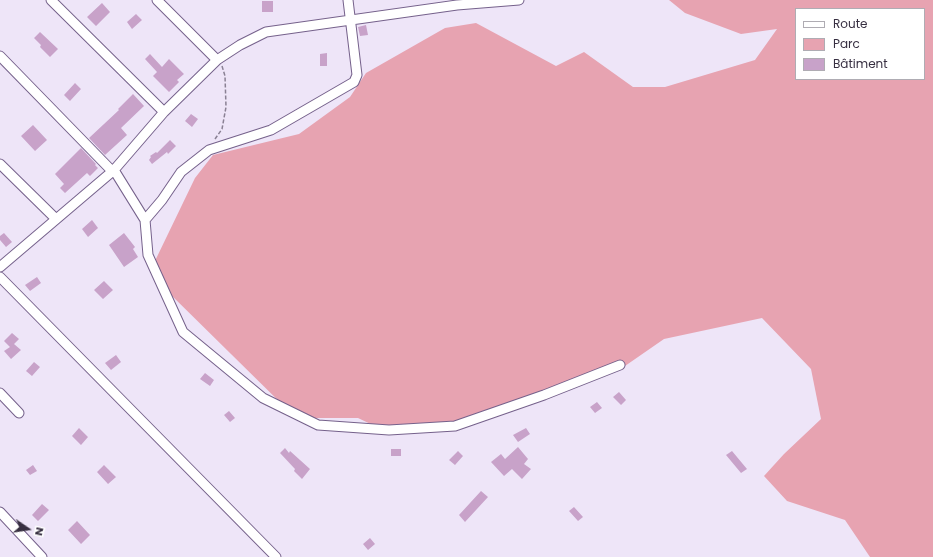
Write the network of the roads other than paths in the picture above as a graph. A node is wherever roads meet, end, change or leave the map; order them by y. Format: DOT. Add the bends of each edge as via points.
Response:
graph roads {
  1 [pos="51,0"];
  2 [pos="157,0"];
  3 [pos="348,0"];
  4 [pos="519,0"];
  5 [pos="351,19"];
  6 [pos="0,56"];
  7 [pos="217,60"];
  8 [pos="164,112"];
  9 [pos="0,164"];
  10 [pos="113,171"];
  11 [pos="56,219"];
  12 [pos="145,220"];
  13 [pos="0,267"];
  14 [pos="0,277"];
  15 [pos="620,365"];
  16 [pos="0,392"];
  17 [pos="19,412"];
  18 [pos="0,512"];
  19 [pos="42,557"];
  20 [pos="276,557"];
  1 -- 8 [label="street"];
  2 -- 7 [label="street"];
  3 -- 5 [label="street"];
  4 -- 5 [label="street"];
  5 -- 7 [label="street" via="266,32 240,44"];
  5 -- 12 [label="street" via="357,75 354,82 271,130 208,150 181,172"];
  6 -- 10 [label="street"];
  7 -- 8 [label="street"];
  8 -- 10 [label="street"];
  9 -- 11 [label="street"];
  10 -- 11 [label="street"];
  10 -- 12 [label="street"];
  11 -- 13 [label="street"];
  12 -- 15 [label="street" via="148,255 183,332 263,398 318,424 389,430 455,426"];
  14 -- 20 [label="street"];
  16 -- 17 [label="street"];
  18 -- 19 [label="street"];
}
